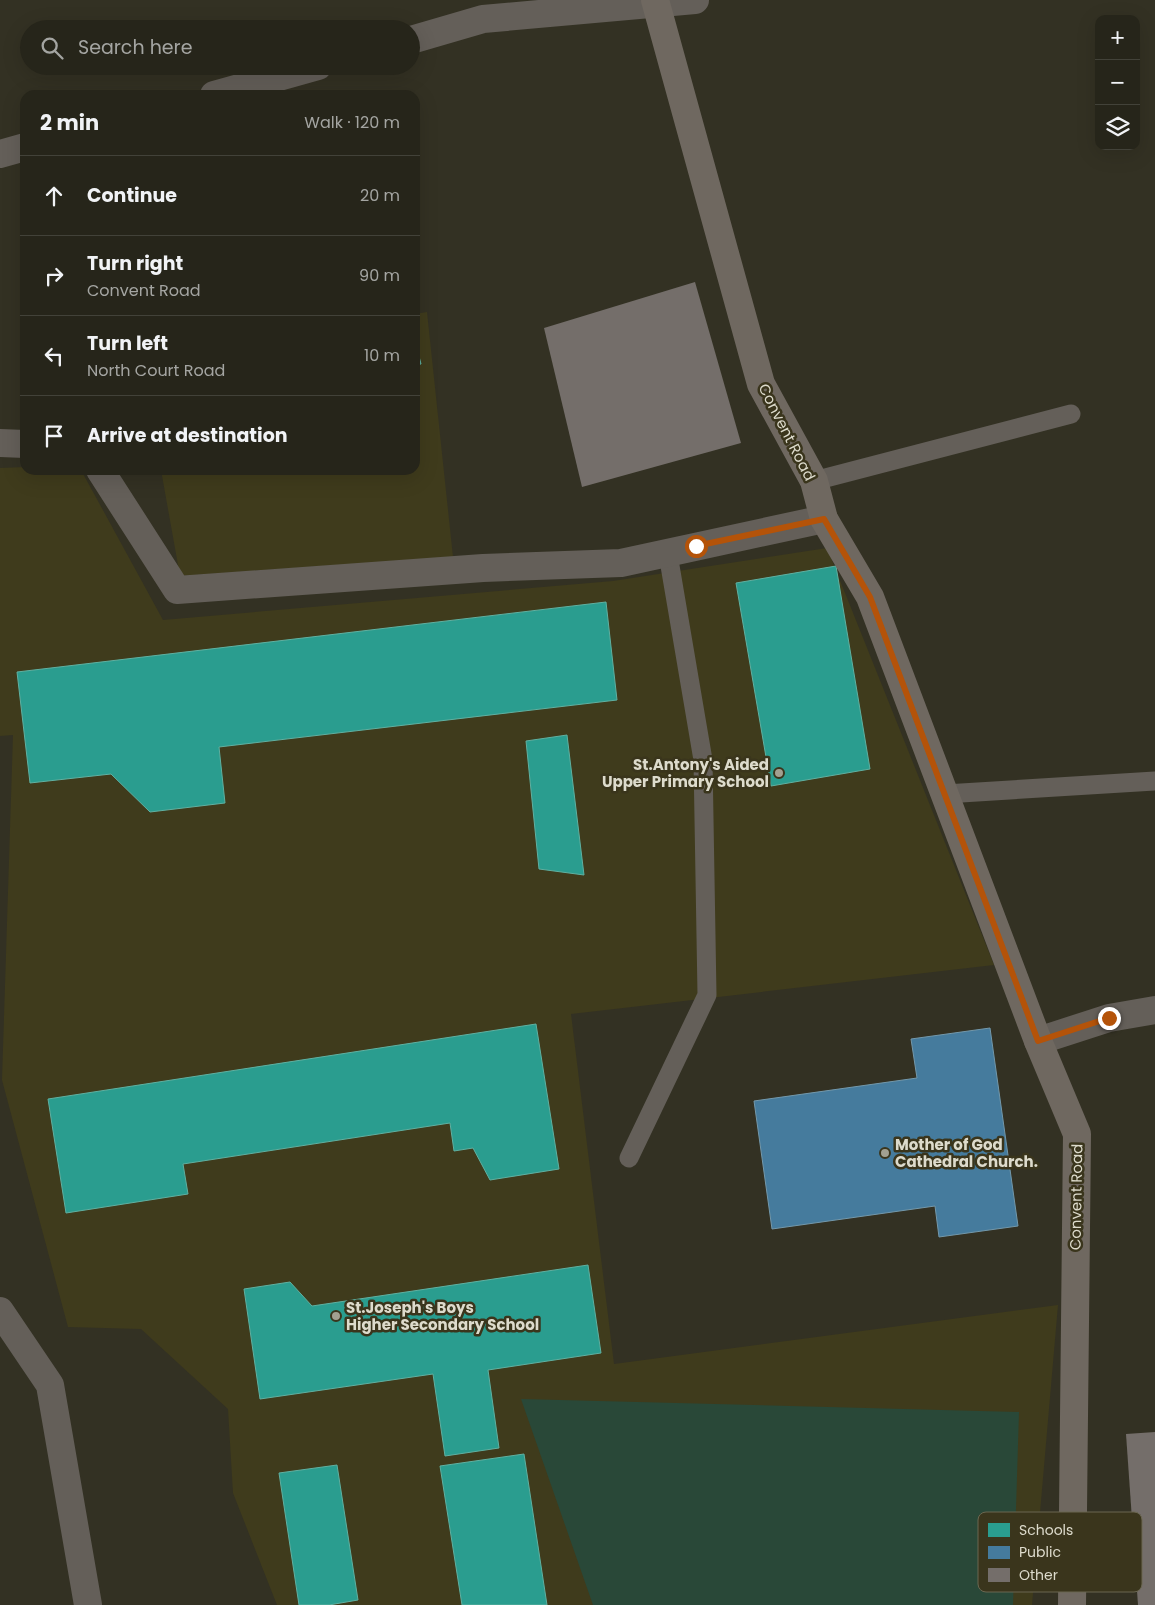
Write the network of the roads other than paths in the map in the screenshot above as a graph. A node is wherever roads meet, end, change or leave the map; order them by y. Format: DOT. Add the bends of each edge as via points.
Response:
graph roads {
  1 [pos="695,0"];
  2 [pos="656,1"];
  3 [pos="420,37"];
  4 [pos="286,75"];
  5 [pos="232,90"];
  6 [pos="20,148"];
  7 [pos="0,154"];
  8 [pos="1071,414"];
  9 [pos="0,443"];
  10 [pos="20,444"];
  11 [pos="103,475"];
  12 [pos="814,481"];
  13 [pos="824,519"];
  14 [pos="668,554"];
  15 [pos="1155,781"];
  16 [pos="945,794"];
  17 [pos="1155,1010"];
  18 [pos="1038,1041"];
  19 [pos="629,1158"];
  20 [pos="0,1311"];
  21 [pos="1073,1512"];
  22 [pos="1072,1592"];
  23 [pos="88,1605"];
  24 [pos="1072,1605"];
  1 -- 2 [label="street"];
  2 -- 3 [label="street" via="483,19"];
  2 -- 12 [label="street, Convent Road" via="761,384"];
  4 -- 5 [label="street"];
  6 -- 7 [label="street"];
  8 -- 12 [label="lane"];
  9 -- 10 [label="street"];
  11 -- 14 [label="street" via="177,590 484,568 621,563"];
  12 -- 13 [label="street, Convent Road"];
  13 -- 14 [label="street"];
  13 -- 16 [label="street, Convent Road" via="870,597"];
  14 -- 19 [label="lane" via="702,760 707,995"];
  15 -- 16 [label="lane"];
  16 -- 18 [label="street, Convent Road"];
  17 -- 18 [label="street" via="1109,1018"];
  18 -- 21 [label="street, Convent Road" via="1077,1134"];
  20 -- 23 [label="street" via="50,1385"];
  22 -- 24 [label="street, Convent Road"];
}
